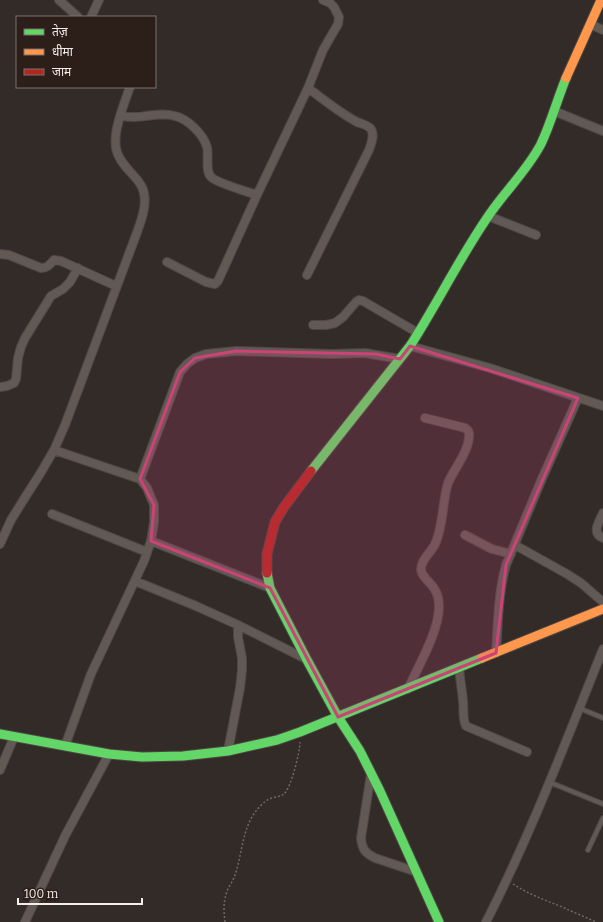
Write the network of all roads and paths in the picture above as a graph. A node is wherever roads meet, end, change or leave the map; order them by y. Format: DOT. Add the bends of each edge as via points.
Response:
graph roads {
  1 [pos="59,0"];
  2 [pos="99,0"];
  3 [pos="322,0"];
  4 [pos="601,0"];
  5 [pos="77,16"];
  6 [pos="91,16"];
  7 [pos="590,24"];
  8 [pos="603,30"];
  9 [pos="130,88"];
  10 [pos="308,88"];
  11 [pos="554,111"];
  12 [pos="120,116"];
  13 [pos="603,131"];
  14 [pos="257,195"];
  15 [pos="488,216"];
  16 [pos="536,235"];
  17 [pos="0,254"];
  18 [pos="167,262"];
  19 [pos="78,268"];
  20 [pos="307,275"];
  21 [pos="116,286"];
  22 [pos="313,325"];
  23 [pos="418,333"];
  24 [pos="410,346"];
  25 [pos="400,359"];
  26 [pos="0,387"];
  27 [pos="578,398"];
  28 [pos="603,406"];
  29 [pos="425,418"];
  30 [pos="54,450"];
  31 [pos="140,479"];
  32 [pos="603,513"];
  33 [pos="52,514"];
  34 [pos="465,535"];
  35 [pos="603,538"];
  36 [pos="151,541"];
  37 [pos="0,544"];
  38 [pos="515,545"];
  39 [pos="147,552"];
  40 [pos="511,554"];
  41 [pos="134,581"];
  42 [pos="270,588"];
  43 [pos="603,602"];
  44 [pos="603,609"];
  45 [pos="238,625"];
  46 [pos="603,649"];
  47 [pos="496,653"];
  48 [pos="307,660"];
  49 [pos="459,668"];
  50 [pos="408,689"];
  51 [pos="579,708"];
  52 [pos="338,717"];
  53 [pos="603,718"];
  54 [pos="300,732"];
  55 [pos="0,734"];
  56 [pos="14,737"];
  57 [pos="65,746"];
  58 [pos="228,751"];
  59 [pos="527,752"];
  60 [pos="108,754"];
  61 [pos="0,770"];
  62 [pos="371,774"];
  63 [pos="549,782"];
  64 [pos="603,804"];
  65 [pos="603,818"];
  66 [pos="588,850"];
  67 [pos="417,872"];
  68 [pos="507,879"];
  69 [pos="25,922"];
  70 [pos="225,922"];
  71 [pos="439,922"];
  72 [pos="486,922"];
  73 [pos="596,922"];
  1 -- 5 [label="street"];
  2 -- 6 [label="street"];
  3 -- 10 [label="street" via="334,7 339,18"];
  4 -- 7 [label="street"];
  7 -- 8 [label="street"];
  7 -- 11 [label="street"];
  9 -- 12 [label="street"];
  10 -- 14 [label="street"];
  10 -- 20 [label="street" via="347,116 366,126 373,135 369,150"];
  11 -- 13 [label="street"];
  11 -- 15 [label="street" via="531,162"];
  12 -- 14 [label="street" via="144,117 165,114 177,116 190,123 206,147 208,172 212,178"];
  12 -- 21 [label="street" via="117,152 142,188 145,200 136,235"];
  14 -- 18 [label="street" via="215,284"];
  15 -- 16 [label="street"];
  15 -- 23 [label="street"];
  17 -- 19 [label="street" via="41,268 45,268 54,260"];
  19 -- 21 [label="street"];
  19 -- 26 [label="street" via="70,282 51,296 25,338 18,358 14,383"];
  21 -- 30 [label="street"];
  22 -- 23 [label="street" via="335,323 360,300"];
  23 -- 24 [label="street"];
  24 -- 25 [label="street"];
  24 -- 27 [label="street" via="490,368"];
  25 -- 31 [label="street" via="365,353 236,351 206,354 195,358 180,372"];
  25 -- 42 [label="street" via="300,485 275,522 267,554"];
  27 -- 28 [label="street"];
  27 -- 38 [label="street"];
  29 -- 50 [label="street" via="466,428 470,435 446,489 438,537 422,564 423,575 435,589 439,599 438,621"];
  30 -- 31 [label="street"];
  30 -- 37 [label="street" via="11,520"];
  31 -- 36 [label="street" via="154,505"];
  32 -- 35 [label="street" via="596,530 599,537"];
  33 -- 39 [label="street"];
  34 -- 40 [label="street" via="492,549"];
  36 -- 39 [label="street"];
  36 -- 42 [label="street"];
  38 -- 40 [label="street"];
  38 -- 43 [label="street" via="581,583"];
  39 -- 41 [label="street"];
  40 -- 47 [label="street" via="503,577"];
  41 -- 45 [label="street"];
  41 -- 57 [label="street" via="91,674"];
  42 -- 48 [label="street"];
  44 -- 47 [label="street"];
  45 -- 48 [label="street"];
  45 -- 58 [label="street" via="242,670"];
  46 -- 51 [label="street"];
  47 -- 49 [label="street"];
  48 -- 52 [label="street"];
  49 -- 50 [label="street"];
  49 -- 59 [label="street" via="466,726"];
  50 -- 52 [label="street"];
  51 -- 53 [label="lane"];
  51 -- 63 [label="street"];
  52 -- 54 [label="street"];
  52 -- 62 [label="street" via="360,751"];
  54 -- 58 [label="street"];
  54 -- 70 [label="path" via="300,747 288,789 262,804 249,823 235,876 226,895"];
  55 -- 56 [label="street"];
  56 -- 57 [label="street"];
  56 -- 61 [label="street"];
  57 -- 60 [label="street"];
  58 -- 60 [label="street" via="183,756 142,757"];
  60 -- 69 [label="street" via="65,836"];
  62 -- 67 [label="street"];
  62 -- 67 [label="street" via="361,838 364,850 375,858"];
  63 -- 64 [label="lane"];
  63 -- 68 [label="street"];
  65 -- 66 [label="lane"];
  67 -- 71 [label="street"];
  68 -- 72 [label="street"];
  68 -- 73 [label="path" via="534,896"];
}
